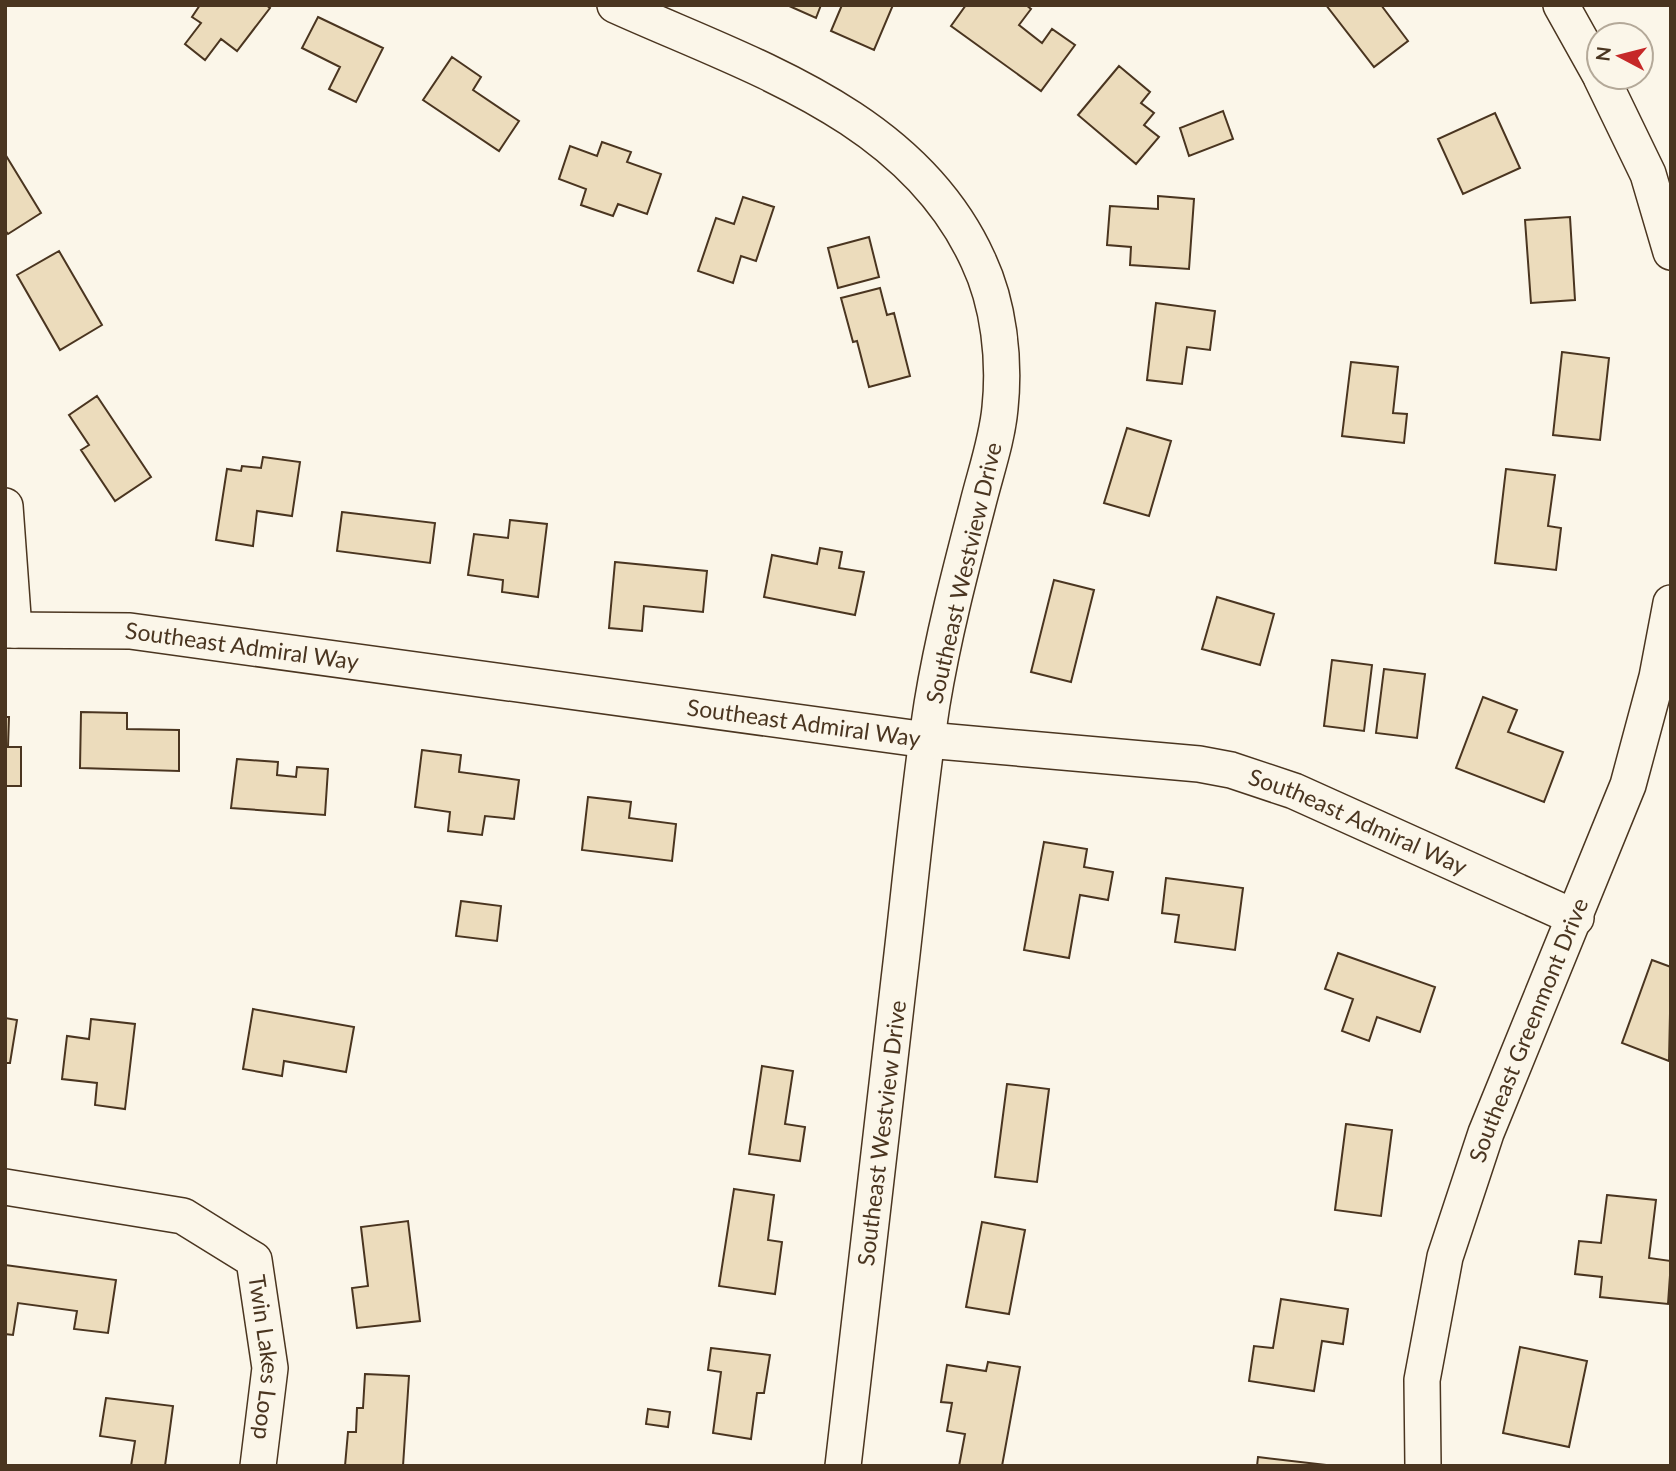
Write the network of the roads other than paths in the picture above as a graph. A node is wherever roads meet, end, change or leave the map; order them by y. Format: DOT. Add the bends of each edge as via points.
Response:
graph roads {
  1 [pos="615,5"];
  2 [pos="1561,5"];
  3 [pos="1585,48"];
  4 [pos="1608,91"];
  5 [pos="1671,251"];
  6 [pos="5,506"];
  7 [pos="1671,603"];
  8 [pos="10,630"];
  9 [pos="927,740"];
  10 [pos="1576,918"];
  11 [pos="5,1187"];
  12 [pos="258,1466"];
  13 [pos="843,1466"];
  14 [pos="1423,1466"];
  1 -- 9 [label="street, Southeast Westview Drive" via="800,89 869,129 933,188 981,264 999,338 1000,411 950,612"];
  2 -- 3 [label="street"];
  4 -- 5 [label="street" via="1648,174"];
  6 -- 8 [label="street"];
  7 -- 10 [label="street, Southeast Greenmont Drive" via="1640,745"];
  8 -- 9 [label="street, Southeast Admiral Way" via="130,631"];
  9 -- 10 [label="street, Southeast Admiral Way" via="1169,760 1231,770 1294,791"];
  9 -- 13 [label="street, Southeast Westview Drive"];
  10 -- 14 [label="street, Southeast Greenmont Drive" via="1486,1133 1445,1257 1422,1380"];
  11 -- 12 [label="street, Twin Lakes Loop" via="184,1216 254,1260 270,1368"];
}
